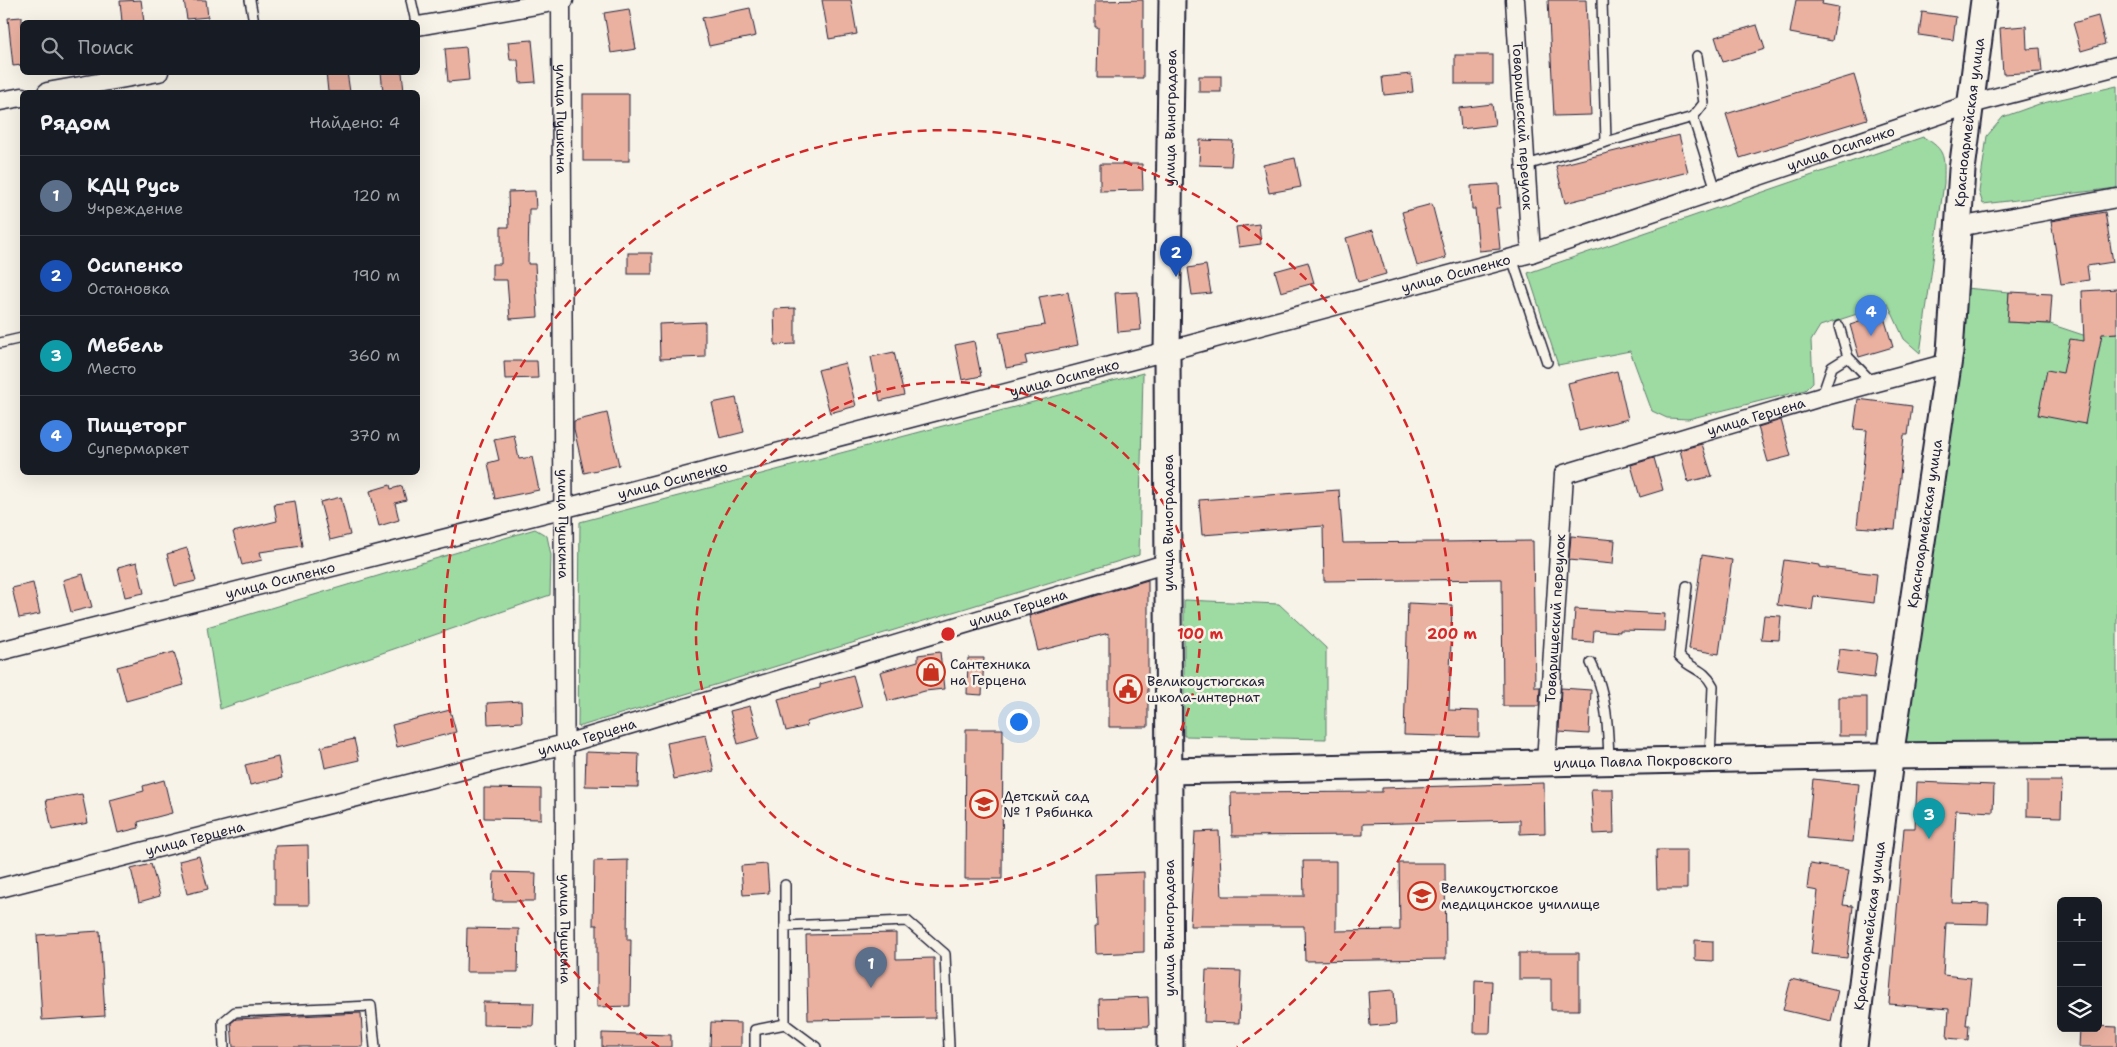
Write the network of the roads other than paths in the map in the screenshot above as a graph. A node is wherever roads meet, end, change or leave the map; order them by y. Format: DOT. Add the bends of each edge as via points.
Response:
graph roads {
  1 [pos="250,0"];
  2 [pos="412,0"];
  3 [pos="562,0"];
  4 [pos="1172,0"];
  5 [pos="1515,0"];
  6 [pos="1602,0"];
  7 [pos="1984,0"];
  8 [pos="254,20"];
  9 [pos="416,20"];
  10 [pos="420,26"];
  11 [pos="1697,56"];
  12 [pos="2117,66"];
  13 [pos="142,75"];
  14 [pos="57,90"];
  15 [pos="20,97"];
  16 [pos="0,101"];
  17 [pos="1971,104"];
  18 [pos="1693,116"];
  19 [pos="1606,142"];
  20 [pos="1526,166"];
  21 [pos="1716,190"];
  22 [pos="2117,198"];
  23 [pos="1958,227"];
  24 [pos="1531,253"];
  25 [pos="1512,258"];
  26 [pos="1839,326"];
  27 [pos="20,338"];
  28 [pos="0,343"];
  29 [pos="1168,351"];
  30 [pos="1848,357"];
  31 [pos="1547,362"];
  32 [pos="1948,363"];
  33 [pos="1873,383"];
  34 [pos="1821,397"];
  35 [pos="1564,474"];
  36 [pos="564,508"];
  37 [pos="1168,563"];
  38 [pos="1686,586"];
  39 [pos="0,651"];
  40 [pos="1591,664"];
  41 [pos="565,744"];
  42 [pos="2117,754"];
  43 [pos="1890,756"];
  44 [pos="1710,759"];
  45 [pos="1609,762"];
  46 [pos="1546,763"];
  47 [pos="1168,771"];
  48 [pos="785,885"];
  49 [pos="0,888"];
  50 [pos="785,926"];
  51 [pos="785,1024"];
  52 [pos="224,1047"];
  53 [pos="374,1047"];
  54 [pos="566,1047"];
  55 [pos="755,1047"];
  56 [pos="816,1047"];
  57 [pos="949,1047"];
  58 [pos="1170,1047"];
  59 [pos="1854,1047"];
  1 -- 8 [label="lane"];
  2 -- 9 [label="lane"];
  3 -- 10 [label="street"];
  3 -- 36 [label="street, улица Пушкина"];
  4 -- 29 [label="street, улица Виноградова"];
  5 -- 20 [label="street, Товарищеский переулок"];
  6 -- 19 [label="lane"];
  7 -- 17 [label="street, Красноармейская улица"];
  11 -- 18 [label="lane" via="1704,103"];
  12 -- 17 [label="street, улица Осипенко"];
  13 -- 14 [label="street"];
  15 -- 16 [label="street"];
  17 -- 21 [label="street, улица Осипенко"];
  17 -- 23 [label="street, Красноармейская улица"];
  18 -- 19 [label="lane"];
  18 -- 21 [label="lane"];
  19 -- 20 [label="lane"];
  20 -- 24 [label="street, Товарищеский переулок"];
  21 -- 24 [label="street, улица Осипенко"];
  22 -- 23 [label="street"];
  23 -- 32 [label="street, Красноармейская улица"];
  24 -- 25 [label="street, улица Осипенко"];
  25 -- 29 [label="street, улица Осипенко"];
  25 -- 31 [label="lane"];
  26 -- 30 [label="lane"];
  27 -- 28 [label="lane"];
  29 -- 36 [label="street, улица Осипенко"];
  29 -- 37 [label="street, улица Виноградова"];
  30 -- 33 [label="lane"];
  30 -- 34 [label="lane" via="1832,367"];
  32 -- 33 [label="street, улица Герцена"];
  32 -- 43 [label="street, Красноармейская улица"];
  33 -- 34 [label="street, улица Герцена"];
  34 -- 35 [label="street, улица Герцена"];
  35 -- 46 [label="street, Товарищеский переулок"];
  36 -- 39 [label="street, улица Осипенко"];
  36 -- 41 [label="street, улица Пушкина"];
  37 -- 41 [label="street, улица Герцена"];
  37 -- 47 [label="street, улица Виноградова"];
  38 -- 44 [label="lane" via="1679,656 1708,676 1713,686"];
  40 -- 45 [label="lane" via="1600,682 1605,709"];
  41 -- 49 [label="street, улица Герцена"];
  41 -- 54 [label="street, улица Пушкина"];
  42 -- 43 [label="street, улица Павла Покровского"];
  43 -- 44 [label="street, улица Павла Покровского"];
  43 -- 59 [label="street, Красноармейская улица"];
  44 -- 45 [label="street, улица Павла Покровского"];
  45 -- 46 [label="street, улица Павла Покровского"];
  46 -- 47 [label="street, улица Павла Покровского"];
  47 -- 58 [label="street, улица Виноградова"];
  48 -- 50 [label="lane"];
  50 -- 51 [label="lane"];
  50 -- 57 [label="lane" via="907,921 945,954"];
  51 -- 55 [label="lane" via="756,1030"];
  51 -- 56 [label="lane"];
  52 -- 53 [label="lane" via="224,1022 235,1012 371,1006"];
}
